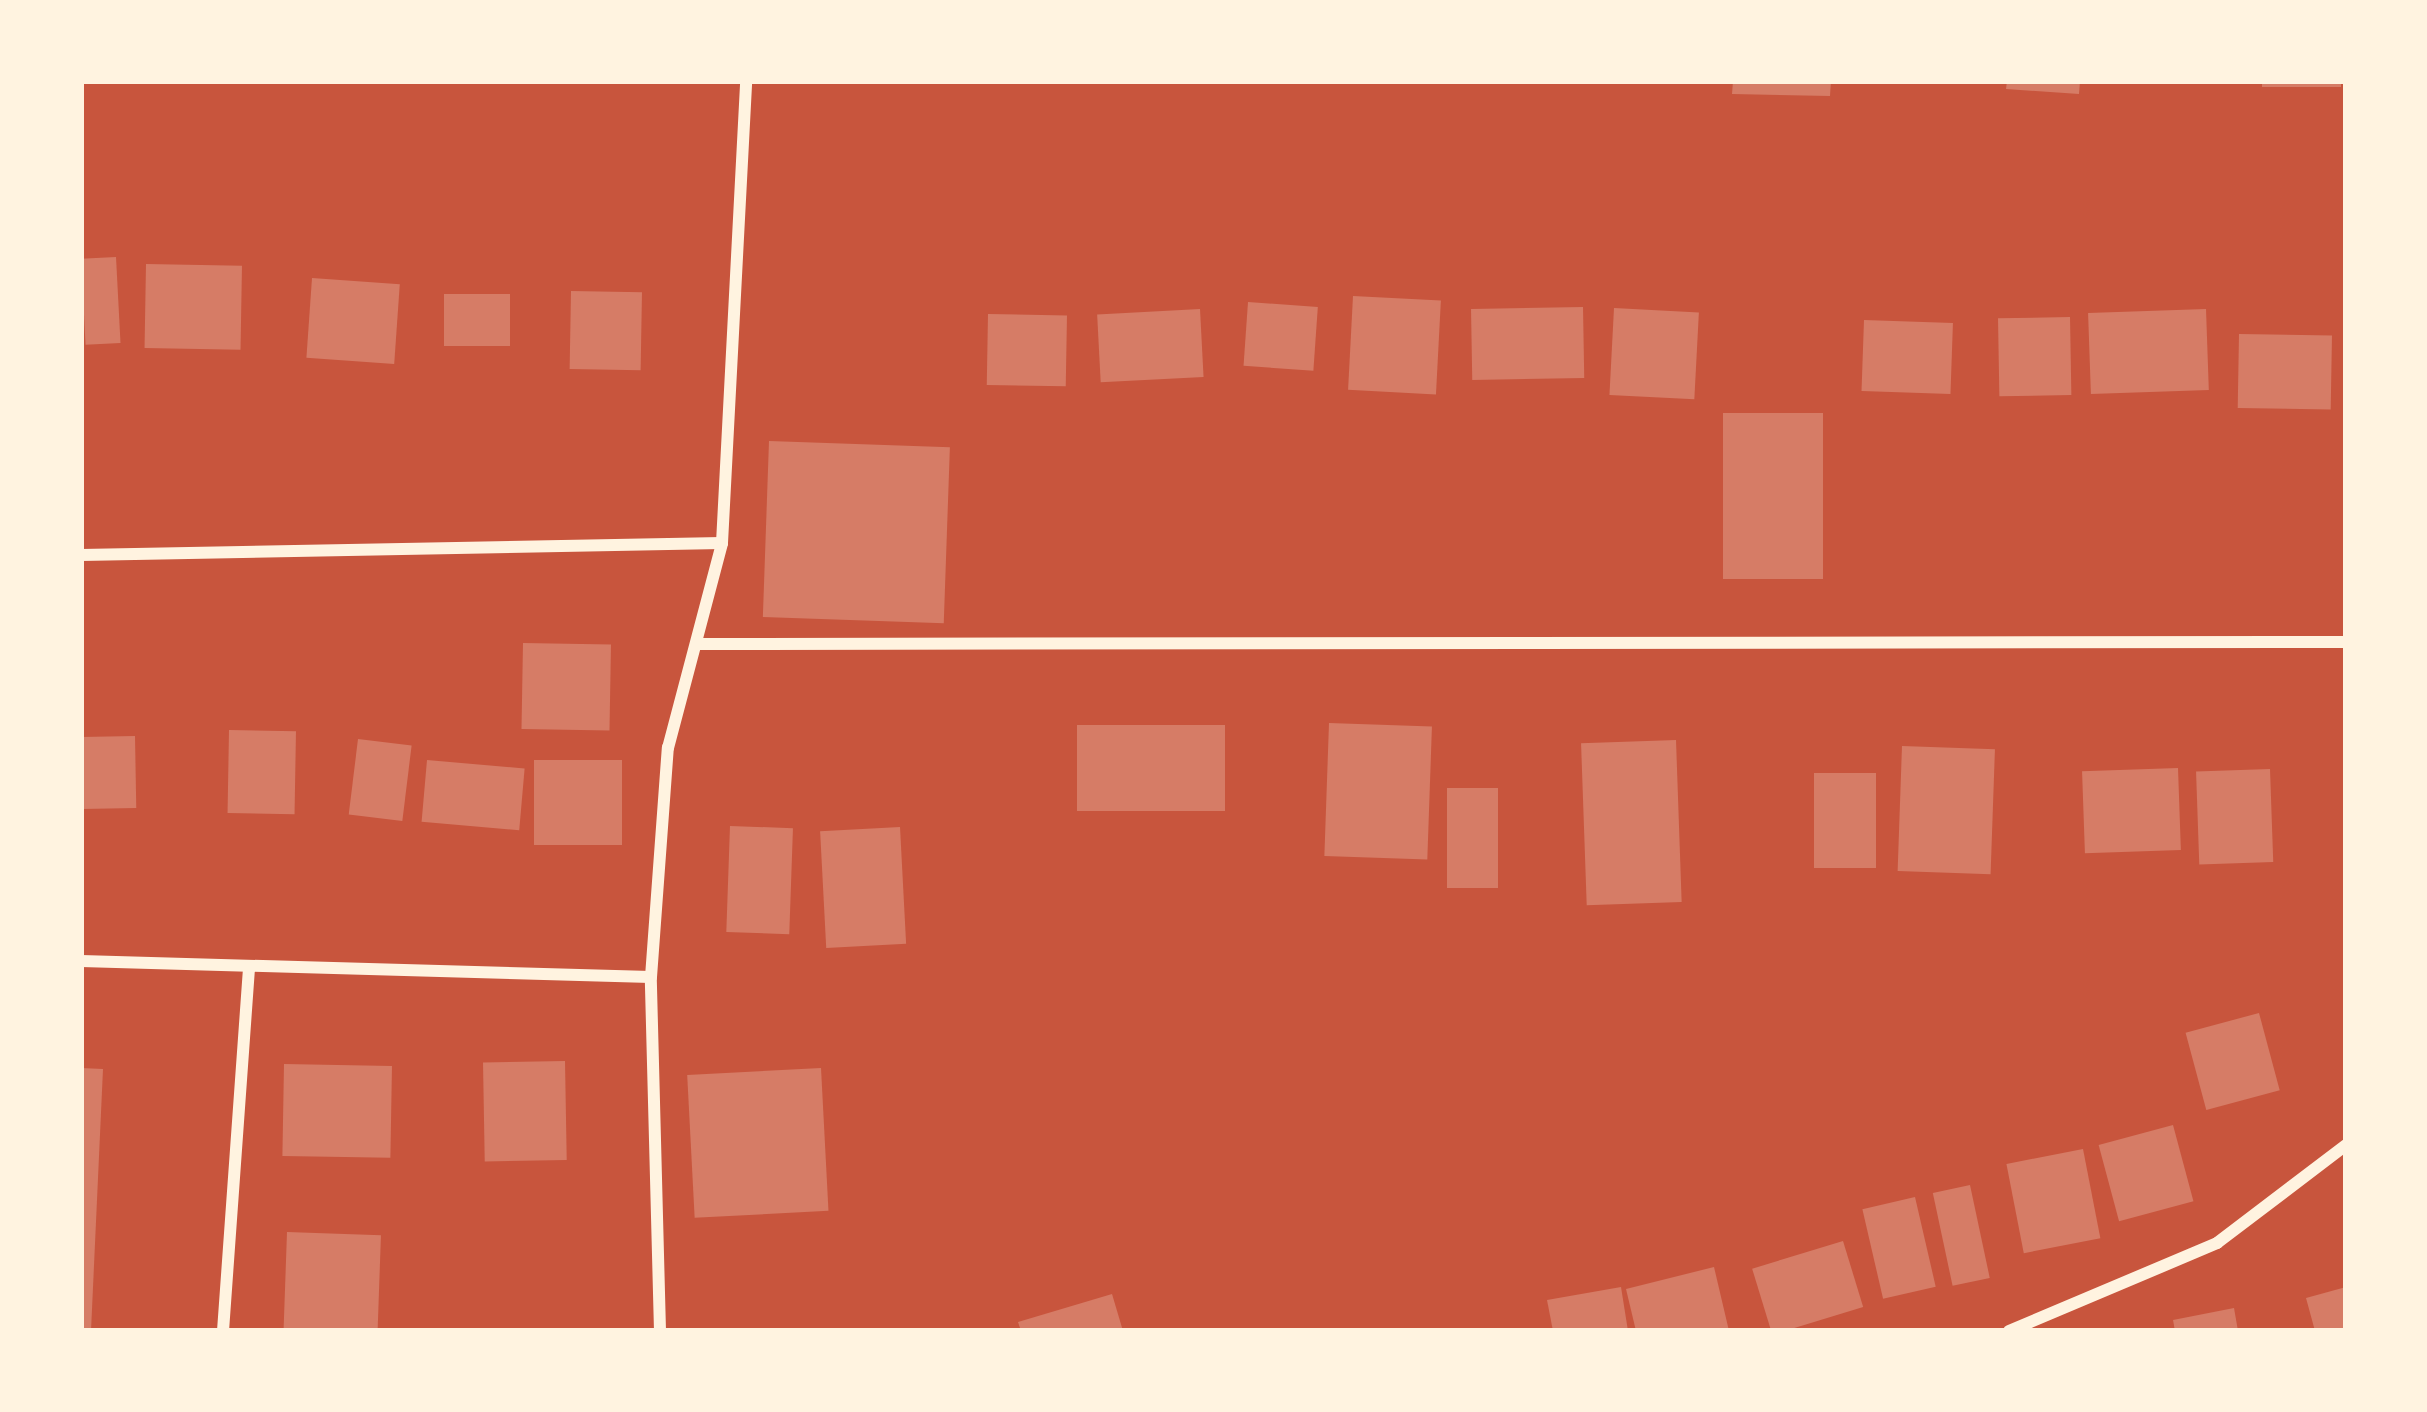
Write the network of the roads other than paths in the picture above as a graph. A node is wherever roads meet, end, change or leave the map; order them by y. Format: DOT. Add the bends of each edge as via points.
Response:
graph roads {
  1 [pos="746,81"];
  2 [pos="722,544"];
  3 [pos="81,555"];
  4 [pos="2346,642"];
  5 [pos="699,644"];
  6 [pos="81,962"];
  7 [pos="249,968"];
  8 [pos="651,977"];
  9 [pos="2346,1145"];
  10 [pos="223,1331"];
  11 [pos="660,1331"];
  12 [pos="2009,1331"];
  1 -- 2 [label="street"];
  2 -- 3 [label="street"];
  2 -- 5 [label="street"];
  4 -- 5 [label="street"];
  5 -- 8 [label="street" via="668,748"];
  6 -- 7 [label="street"];
  7 -- 8 [label="street"];
  7 -- 10 [label="street"];
  8 -- 11 [label="street"];
  9 -- 12 [label="street" via="2217,1244"];
}
